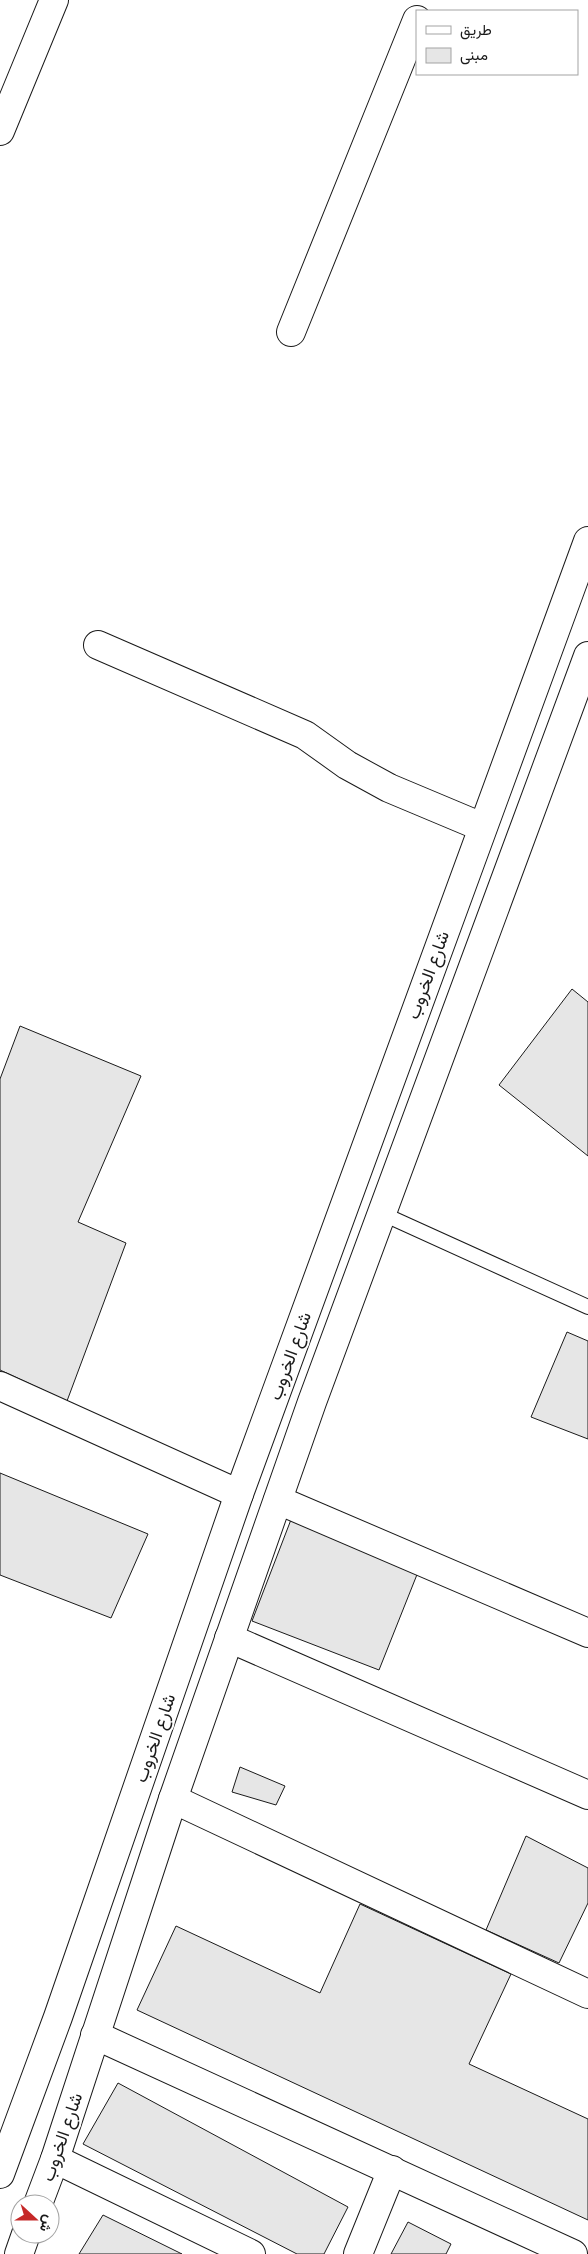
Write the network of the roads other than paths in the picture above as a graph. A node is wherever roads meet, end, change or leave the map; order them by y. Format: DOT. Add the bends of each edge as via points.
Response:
graph roads {
  1 [pos="54,0"];
  2 [pos="416,22"];
  3 [pos="0,131"];
  4 [pos="291,332"];
  5 [pos="588,541"];
  6 [pos="98,645"];
  7 [pos="588,656"];
  8 [pos="482,827"];
  9 [pos="383,1214"];
  10 [pos="588,1307"];
  11 [pos="0,1386"];
  12 [pos="239,1494"];
  13 [pos="278,1500"];
  14 [pos="588,1633"];
  15 [pos="230,1638"];
  16 [pos="588,1795"];
  17 [pos="173,1799"];
  18 [pos="588,1994"];
  19 [pos="96,2035"];
  20 [pos="56,2159"];
  21 [pos="392,2170"];
  22 [pos="0,2174"];
  23 [pos="42,2194"];
  24 [pos="251,2254"];
  25 [pos="358,2254"];
  26 [pos="573,2254"];
  1 -- 3 [label="main road"];
  2 -- 4 [label="main road"];
  5 -- 8 [label="main road, شارع الخروب"];
  6 -- 8 [label="main road" via="305,735 346,765 389,788"];
  7 -- 9 [label="main road, شارع الخروب"];
  8 -- 12 [label="main road, شارع الخروب"];
  9 -- 10 [label="lane"];
  9 -- 13 [label="main road, شارع الخروب"];
  11 -- 12 [label="main road"];
  12 -- 22 [label="main road, شارع الخروب"];
  13 -- 14 [label="main road"];
  13 -- 15 [label="main road, شارع الخروب"];
  15 -- 16 [label="main road"];
  15 -- 17 [label="main road, شارع الخروب"];
  17 -- 18 [label="main road"];
  17 -- 19 [label="main road, شارع الخروب"];
  19 -- 20 [label="main road, شارع الخروب"];
  19 -- 21 [label="main road"];
  20 -- 23 [label="main road, شارع الخروب"];
  20 -- 24 [label="main road"];
  21 -- 25 [label="main road"];
  21 -- 26 [label="main road"];
}
